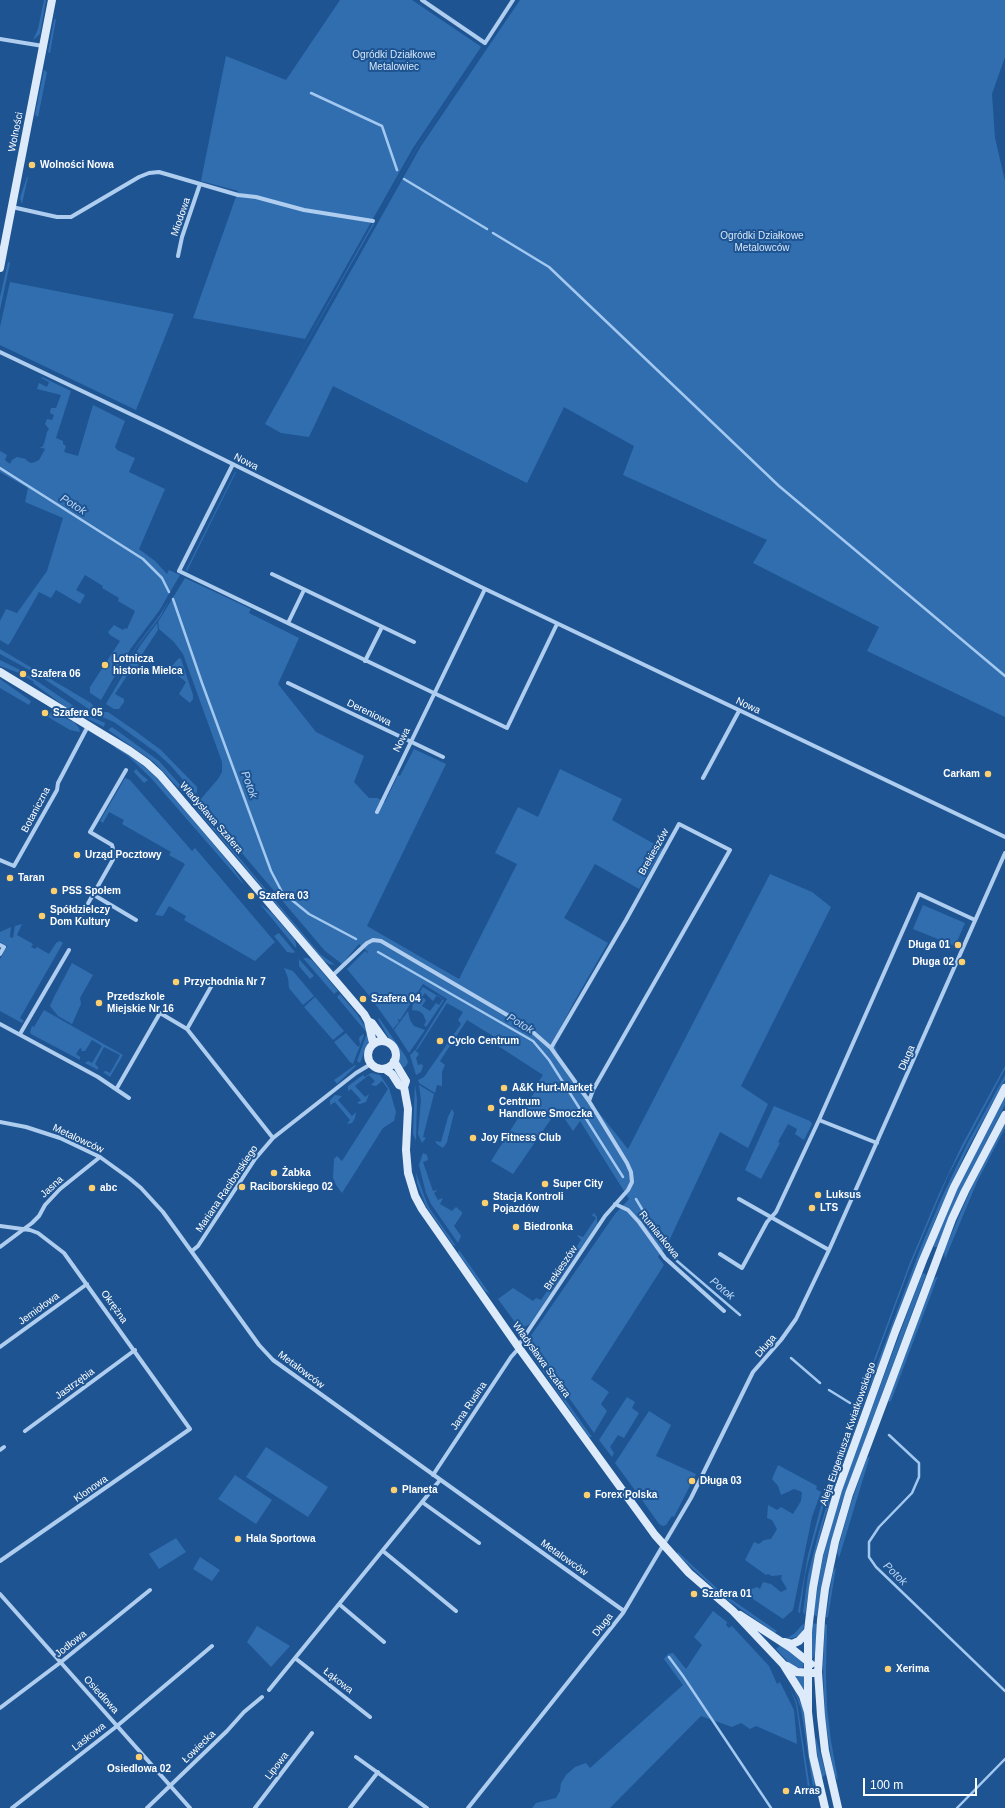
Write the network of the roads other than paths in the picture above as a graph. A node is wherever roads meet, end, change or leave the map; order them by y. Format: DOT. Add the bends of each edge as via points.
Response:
graph roads {
  1 [pos="52,0"];
  2 [pos="422,0"];
  3 [pos="514,0"];
  4 [pos="0,39"];
  5 [pos="43,46"];
  6 [pos="200,184"];
  7 [pos="12,207"];
  8 [pos="373,221"];
  9 [pos="178,256"];
  10 [pos="0,268"];
  11 [pos="0,352"];
  12 [pos="232,464"];
  13 [pos="272,574"];
  14 [pos="484,589"];
  15 [pos="304,590"];
  16 [pos="288,623"];
  17 [pos="557,624"];
  18 [pos="382,627"];
  19 [pos="414,642"];
  20 [pos="365,661"];
  21 [pos="0,672"];
  22 [pos="288,683"];
  23 [pos="434,693"];
  24 [pos="739,711"];
  25 [pos="88,725"];
  26 [pos="411,741"];
  27 [pos="443,757"];
  28 [pos="126,770"];
  29 [pos="704,778"];
  30 [pos="377,812"];
  31 [pos="1005,836"];
  32 [pos="1005,853"];
  33 [pos="0,860"];
  34 [pos="94,895"];
  35 [pos="82,914"];
  36 [pos="136,920"];
  37 [pos="975,920"];
  38 [pos="0,945"];
  39 [pos="69,950"];
  40 [pos="0,954"];
  41 [pos="332,976"];
  42 [pos="212,985"];
  43 [pos="368,1020"];
  44 [pos="0,1024"];
  45 [pos="186,1029"];
  46 [pos="20,1034"];
  47 [pos="385,1041"];
  48 [pos="373,1043"];
  49 [pos="551,1048"];
  50 [pos="394,1061"];
  51 [pos="370,1064"];
  52 [pos="385,1069"];
  53 [pos="404,1086"];
  54 [pos="117,1088"];
  55 [pos="1005,1088"];
  56 [pos="129,1098"];
  57 [pos="589,1100"];
  58 [pos="1005,1115"];
  59 [pos="819,1120"];
  60 [pos="0,1122"];
  61 [pos="273,1138"];
  62 [pos="877,1143"];
  63 [pos="100,1157"];
  64 [pos="739,1199"];
  65 [pos="617,1202"];
  66 [pos="771,1218"];
  67 [pos="0,1226"];
  68 [pos="23,1229"];
  69 [pos="0,1247"];
  70 [pos="830,1250"];
  71 [pos="192,1251"];
  72 [pos="720,1254"];
  73 [pos="923,1260"];
  74 [pos="934,1265"];
  75 [pos="87,1284"];
  76 [pos="724,1311"];
  77 [pos="0,1347"];
  78 [pos="519,1347"];
  79 [pos="135,1350"];
  80 [pos="190,1429"];
  81 [pos="25,1431"];
  82 [pos="4,1447"];
  83 [pos="0,1450"];
  84 [pos="433,1475"];
  85 [pos="440,1480"];
  86 [pos="422,1502"];
  87 [pos="480,1543"];
  88 [pos="663,1545"];
  89 [pos="383,1550"];
  90 [pos="0,1561"];
  91 [pos="150,1590"];
  92 [pos="0,1594"];
  93 [pos="339,1604"];
  94 [pos="456,1611"];
  95 [pos="624,1611"];
  96 [pos="733,1611"];
  97 [pos="808,1631"];
  98 [pos="777,1639"];
  99 [pos="384,1642"];
  100 [pos="212,1646"];
  101 [pos="295,1658"];
  102 [pos="60,1662"];
  103 [pos="808,1662"];
  104 [pos="783,1664"];
  105 [pos="818,1672"];
  106 [pos="808,1673"];
  107 [pos="269,1690"];
  108 [pos="262,1697"];
  109 [pos="0,1708"];
  110 [pos="808,1712"];
  111 [pos="370,1717"];
  112 [pos="117,1726"];
  113 [pos="312,1734"];
  114 [pos="356,1757"];
  115 [pos="378,1772"];
  116 [pos="170,1786"];
  117 [pos="832,1786"];
  118 [pos="820,1790"];
  119 [pos="12,1808"];
  120 [pos="147,1808"];
  121 [pos="190,1808"];
  122 [pos="255,1808"];
  123 [pos="350,1808"];
  124 [pos="427,1808"];
  125 [pos="468,1808"];
  126 [pos="825,1808"];
  127 [pos="838,1808"];
  1 -- 5 [label="street, Wolności"];
  2 -- 3 [label="street" via="485,43"];
  4 -- 5 [label="street"];
  5 -- 7 [label="street, Wolności"];
  6 -- 7 [label="street" via="167,174 149,173 71,217 57,217"];
  6 -- 8 [label="street" via="304,210"];
  6 -- 9 [label="street, Miodowa"];
  7 -- 10 [label="street, Wolności"];
  11 -- 12 [label="street, Nowa"];
  12 -- 14 [label="street, Nowa"];
  12 -- 16 [label="street" via="179,572"];
  13 -- 15 [label="street"];
  14 -- 17 [label="street, Nowa"];
  14 -- 23 [label="street, Nowa"];
  15 -- 16 [label="street"];
  15 -- 18 [label="street"];
  16 -- 20 [label="street"];
  17 -- 23 [label="street" via="508,728"];
  17 -- 24 [label="street, Nowa"];
  18 -- 19 [label="street"];
  18 -- 20 [label="street"];
  20 -- 23 [label="street"];
  21 -- 25 [label="street, Władysława Szafera"];
  22 -- 26 [label="street, Dereniowa"];
  23 -- 26 [label="street, Nowa"];
  24 -- 29 [label="street"];
  24 -- 31 [label="street, Nowa"];
  25 -- 33 [label="street, Botaniczna" via="58,783 57,790 14,866"];
  25 -- 41 [label="street, Władysława Szafera" via="136,755 160,775"];
  26 -- 27 [label="street, Dereniowa"];
  26 -- 30 [label="street, Nowa"];
  28 -- 34 [label="street" via="90,832 112,845 116,856"];
  32 -- 37 [label="street, Długa"];
  34 -- 35 [label="street"];
  34 -- 36 [label="street"];
  37 -- 59 [label="street" via="919,894"];
  37 -- 62 [label="street, Długa"];
  38 -- 40 [label="street" via="4,947"];
  39 -- 46 [label="street"];
  41 -- 43 [label="street, Władysława Szafera"];
  41 -- 49 [label="street" via="367,943 381,941 526,1026"];
  42 -- 45 [label="street"];
  43 -- 47 [label="street, Władysława Szafera"];
  43 -- 48 [label="street, Władysława Szafera"];
  44 -- 46 [label="street"];
  45 -- 54 [label="street" via="160,1013"];
  45 -- 61 [label="street"];
  46 -- 54 [label="street"];
  47 -- 48 [label="street"];
  47 -- 50 [label="street" via="395,1049"];
  48 -- 51 [label="street" via="367,1055"];
  49 -- 57 [label="street"];
  49 -- 57 [label="street, Brekieszów" via="679,824 730,850"];
  50 -- 52 [label="street"];
  50 -- 53 [label="street, Władysława Szafera" via="406,1081"];
  51 -- 52 [label="street"];
  51 -- 61 [label="street, Mariana Raciborskiego"];
  52 -- 53 [label="street" via="399,1085"];
  53 -- 78 [label="street, Władysława Szafera" via="408,1109 408,1173 415,1196 433,1226"];
  54 -- 56 [label="street"];
  55 -- 73 [label="street, Aleja Eugeniusza Kwiatkowskiego" via="954,1187"];
  57 -- 65 [label="street, Brekieszów" via="631,1172 632,1182"];
  58 -- 74 [label="street, Aleja Eugeniusza Kwiatkowskiego" via="965,1191"];
  59 -- 62 [label="street"];
  59 -- 66 [label="street"];
  60 -- 63 [label="street, Metalowców" via="43,1132"];
  61 -- 71 [label="street, Mariana Raciborskiego" via="255,1159 198,1246"];
  62 -- 70 [label="street, Długa"];
  63 -- 68 [label="street, Jasna" via="60,1189 38,1216"];
  63 -- 71 [label="street, Metalowców" via="146,1193"];
  64 -- 66 [label="street"];
  65 -- 76 [label="street, Rumiankowa" via="639,1222 665,1258"];
  65 -- 78 [label="street, Brekieszów" via="598,1226"];
  66 -- 70 [label="street"];
  66 -- 72 [label="street" via="742,1268"];
  67 -- 68 [label="street, Okrężna"];
  68 -- 69 [label="street, Jasna"];
  68 -- 75 [label="street, Okrężna" via="38,1233 56,1246 72,1261"];
  70 -- 88 [label="street, Długa" via="796,1319 753,1372 700,1481"];
  71 -- 84 [label="street, Metalowców" via="273,1360"];
  73 -- 74 [label="street"];
  73 -- 97 [label="street, Aleja Eugeniusza Kwiatkowskiego" via="838,1490 819,1555"];
  74 -- 105 [label="street, Aleja Eugeniusza Kwiatkowskiego" via="852,1486 834,1542 822,1614"];
  75 -- 77 [label="street, Jemiołowa"];
  75 -- 79 [label="street, Okrężna"];
  78 -- 84 [label="street, Jana Rusina"];
  78 -- 88 [label="street, Władysława Szafera"];
  79 -- 80 [label="street, Okrężna"];
  79 -- 81 [label="street, Jastrzębia"];
  80 -- 90 [label="street, Klonowa"];
  82 -- 83 [label="street"];
  84 -- 85 [label="street, Metalowców"];
  85 -- 86 [label="street"];
  85 -- 95 [label="street, Metalowców"];
  86 -- 87 [label="street"];
  86 -- 89 [label="street"];
  88 -- 95 [label="street, Długa"];
  88 -- 96 [label="street, Władysława Szafera" via="700,1583"];
  89 -- 93 [label="street"];
  89 -- 94 [label="street"];
  91 -- 102 [label="street, Jodłowa"];
  92 -- 102 [label="street, Osiedlowa"];
  93 -- 99 [label="street"];
  93 -- 101 [label="street"];
  95 -- 125 [label="street, Długa"];
  96 -- 98 [label="street, Władysława Szafera"];
  96 -- 104 [label="street, Władysława Szafera"];
  97 -- 98 [label="street, Władysława Szafera" via="792,1644"];
  97 -- 103 [label="street, Aleja Eugeniusza Kwiatkowskiego"];
  98 -- 103 [label="street, Władysława Szafera"];
  100 -- 112 [label="street, Laskowa"];
  101 -- 107 [label="street"];
  101 -- 111 [label="street, Łąkowa"];
  102 -- 109 [label="street, Jodłowa"];
  102 -- 112 [label="street, Osiedlowa"];
  103 -- 105 [label="street, Władysława Szafera"];
  103 -- 106 [label="street, Aleja Eugeniusza Kwiatkowskiego"];
  104 -- 106 [label="street, Władysława Szafera" via="792,1670"];
  104 -- 110 [label="street, Władysława Szafera" via="803,1696"];
  105 -- 106 [label="street, Władysława Szafera"];
  105 -- 117 [label="street, Aleja Eugeniusza Kwiatkowskiego" via="825,1751"];
  106 -- 110 [label="street, Aleja Eugeniusza Kwiatkowskiego"];
  108 -- 116 [label="street, Łowiecka"];
  110 -- 118 [label="street, Aleja Eugeniusza Kwiatkowskiego"];
  112 -- 116 [label="street, Osiedlowa"];
  112 -- 119 [label="street, Laskowa"];
  113 -- 122 [label="street, Lipowa"];
  114 -- 115 [label="street"];
  115 -- 123 [label="street"];
  115 -- 124 [label="street"];
  116 -- 120 [label="street, Łowiecka"];
  116 -- 121 [label="street, Osiedlowa"];
  117 -- 118 [label="street"];
  117 -- 127 [label="street, Aleja Eugeniusza Kwiatkowskiego"];
  118 -- 126 [label="street, Aleja Eugeniusza Kwiatkowskiego"];
}
